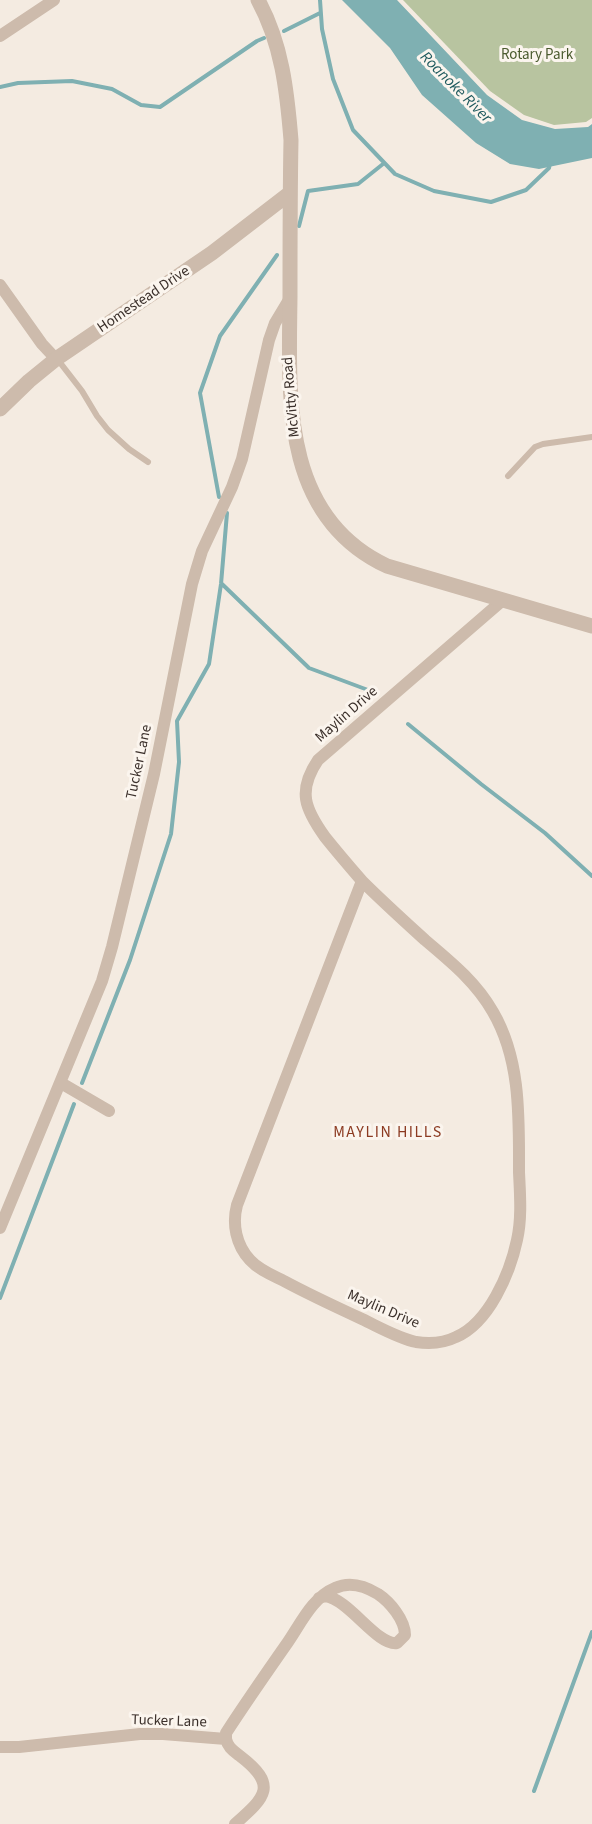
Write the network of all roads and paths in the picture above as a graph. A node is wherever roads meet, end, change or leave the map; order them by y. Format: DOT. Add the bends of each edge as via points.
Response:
graph roads {
  1 [pos="54,0"];
  2 [pos="258,0"];
  3 [pos="0,36"];
  4 [pos="290,193"];
  5 [pos="0,285"];
  6 [pos="290,298"];
  7 [pos="56,358"];
  8 [pos="0,409"];
  9 [pos="592,437"];
  10 [pos="148,462"];
  11 [pos="508,476"];
  12 [pos="503,600"];
  13 [pos="592,626"];
  14 [pos="362,881"];
  15 [pos="61,1083"];
  16 [pos="109,1111"];
  17 [pos="0,1228"];
  18 [pos="319,1598"];
  19 [pos="225,1739"];
  20 [pos="0,1747"];
  21 [pos="236,1824"];
  1 -- 3 [label="street"];
  2 -- 4 [label="street, McVitty Road" via="282,64 291,140"];
  4 -- 6 [label="street, McVitty Road"];
  4 -- 7 [label="street, Homestead Drive" via="212,253"];
  5 -- 7 [label="street"];
  6 -- 12 [label="street, McVitty Road" via="292,423 304,471 324,515 350,544 369,557"];
  6 -- 15 [label="street, Tucker Lane" via="269,340 242,459 192,584 154,774 112,947"];
  7 -- 8 [label="street, Homestead Drive"];
  7 -- 10 [label="lane" via="108,430"];
  9 -- 11 [label="lane" via="535,447"];
  12 -- 13 [label="street, McVitty Road"];
  12 -- 14 [label="street, Maylin Drive" via="318,760 310,772 305,796 312,819"];
  14 -- 14 [label="street, Maylin Drive" via="237,1205 237,1237 250,1260 289,1284 403,1338 443,1342 476,1323 490,1305 504,1281 518,1238 519,1134 514,1075 504,1035 480,993"];
  15 -- 16 [label="street"];
  15 -- 17 [label="street, Tucker Lane"];
  18 -- 18 [label="street" via="336,1600 387,1641 397,1642 405,1635 404,1624 391,1606 367,1588 344,1585"];
  18 -- 19 [label="street" via="266,1671"];
  19 -- 20 [label="street, Tucker Lane" via="140,1734"];
  19 -- 21 [label="street, Tucker Lane" via="229,1747 256,1768 263,1782 264,1791 257,1805"];
}
